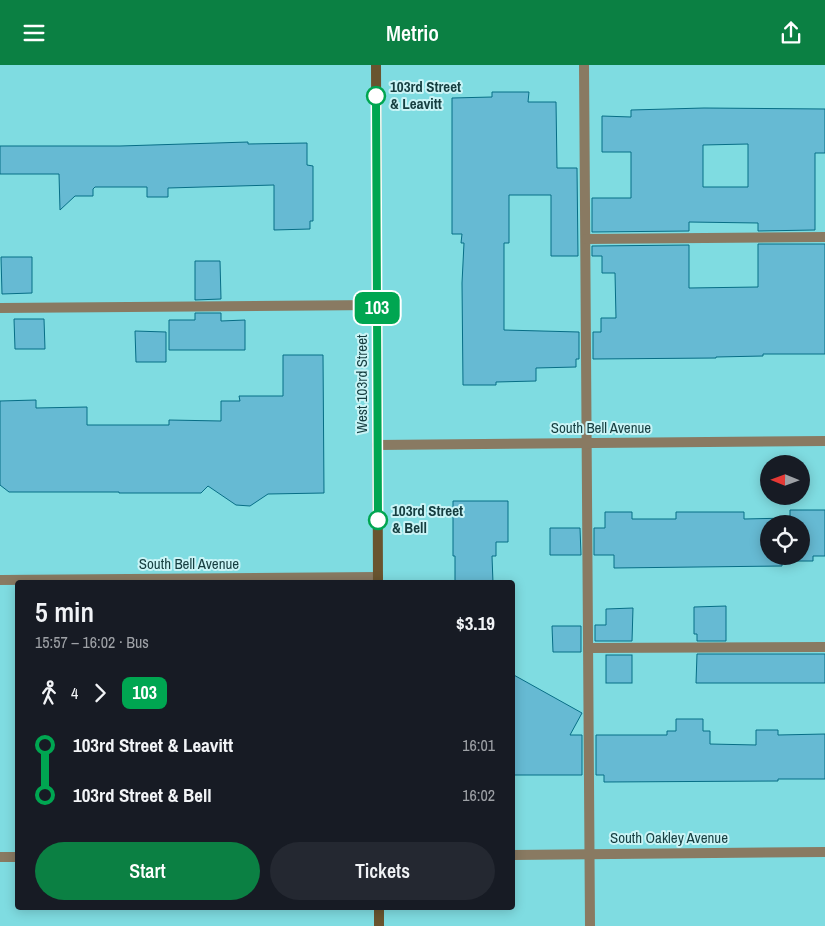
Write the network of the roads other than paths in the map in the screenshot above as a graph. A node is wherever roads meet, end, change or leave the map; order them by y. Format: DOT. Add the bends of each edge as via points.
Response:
graph roads {
  1 [pos="376,65"];
  2 [pos="584,65"];
  3 [pos="825,237"];
  4 [pos="586,239"];
  5 [pos="377,305"];
  6 [pos="0,308"];
  7 [pos="825,441"];
  8 [pos="587,443"];
  9 [pos="377,445"];
  10 [pos="0,580"];
  11 [pos="378,580"];
  12 [pos="825,647"];
  13 [pos="588,648"];
  14 [pos="825,852"];
  15 [pos="590,854"];
  16 [pos="515,855"];
  17 [pos="0,857"];
  18 [pos="15,857"];
  19 [pos="379,910"];
  20 [pos="379,926"];
  21 [pos="590,926"];
  1 -- 5 [label="main road, West 103rd Street"];
  2 -- 4 [label="street"];
  3 -- 4 [label="street"];
  4 -- 8 [label="street"];
  5 -- 6 [label="street"];
  5 -- 9 [label="main road, West 103rd Street"];
  7 -- 8 [label="street, South Bell Avenue"];
  8 -- 9 [label="street, South Bell Avenue"];
  8 -- 13 [label="street"];
  9 -- 11 [label="main road, West 103rd Street"];
  10 -- 11 [label="street, South Bell Avenue"];
  12 -- 13 [label="street"];
  13 -- 15 [label="street"];
  14 -- 15 [label="street, South Oakley Avenue"];
  15 -- 16 [label="street, South Oakley Avenue"];
  15 -- 21 [label="street"];
  17 -- 18 [label="street"];
  19 -- 20 [label="main road"];
}
